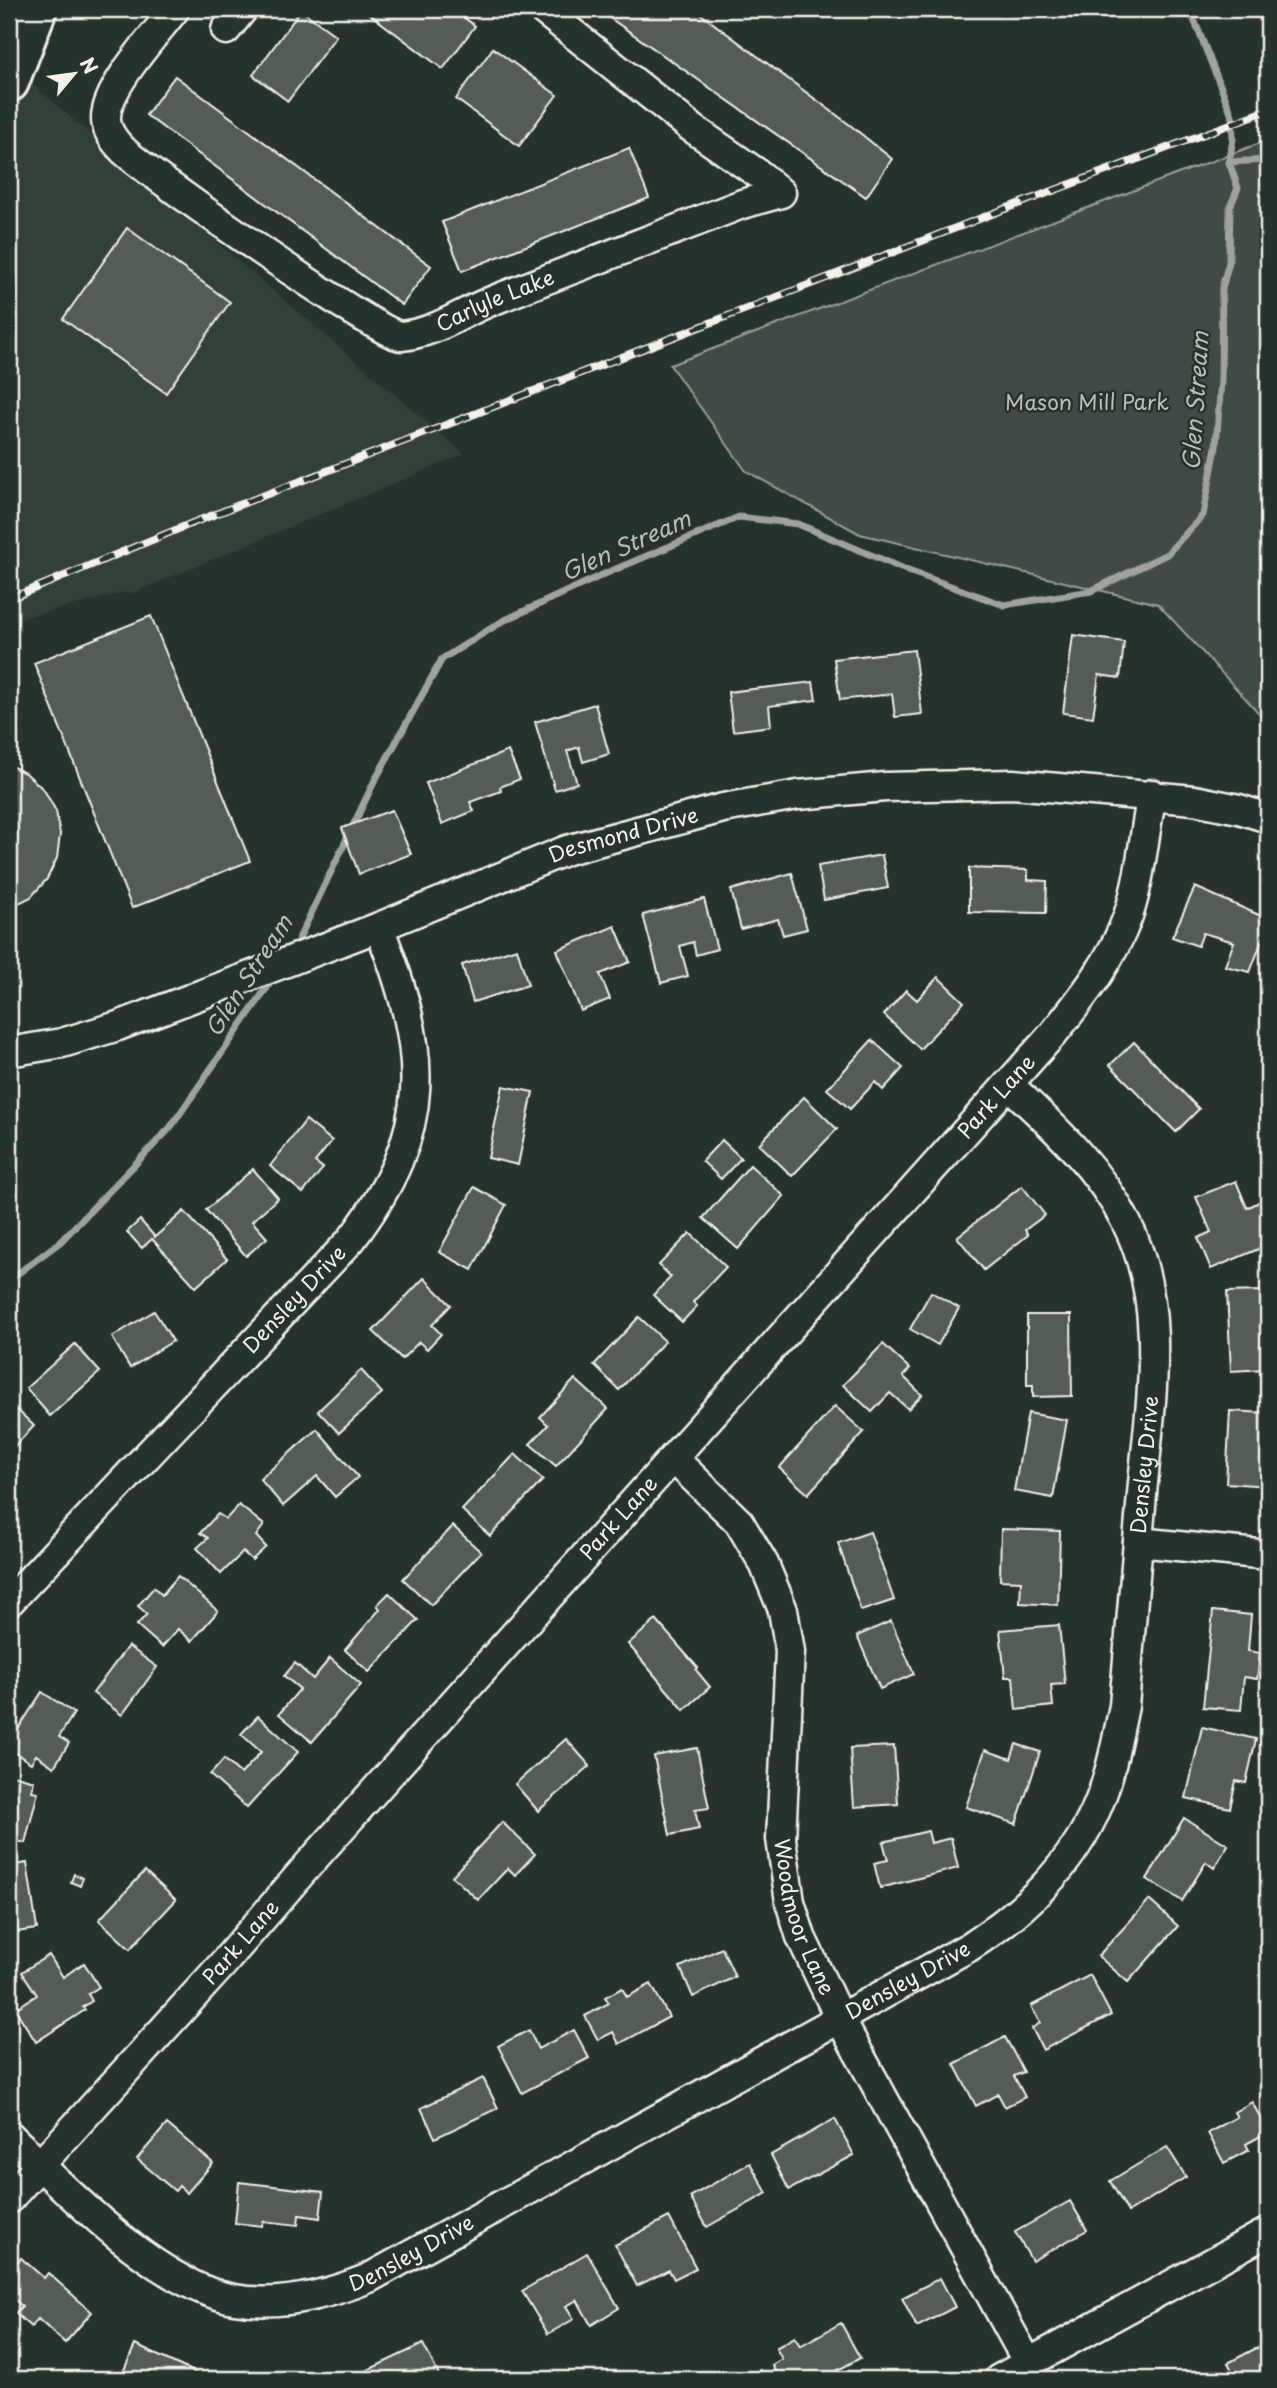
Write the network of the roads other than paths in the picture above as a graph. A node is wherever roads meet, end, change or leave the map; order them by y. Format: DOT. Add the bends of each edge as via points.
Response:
graph roads {
  1 [pos="37,9"];
  2 [pos="175,9"];
  3 [pos="542,9"];
  4 [pos="9,82"];
  5 [pos="1152,794"];
  6 [pos="1268,818"];
  7 [pos="379,927"];
  8 [pos="9,1052"];
  9 [pos="1009,1085"];
  10 [pos="673,1458"];
  11 [pos="1138,1542"];
  12 [pos="1268,1555"];
  13 [pos="9,1602"];
  14 [pos="840,2019"];
  15 [pos="9,2135"];
  16 [pos="41,2165"];
  17 [pos="9,2199"];
  18 [pos="1268,2232"];
  19 [pos="1028,2363"];
  20 [pos="999,2379"];
  1 -- 4 [label="main road"];
  2 -- 3 [label="street, Carlyle Lake" via="108,102 106,122 114,139 167,185 397,336 425,333 491,301 780,193"];
  5 -- 6 [label="street, Desmond Drive"];
  5 -- 7 [label="street, Desmond Drive" via="1013,785 911,786 798,795 723,808 567,850"];
  5 -- 9 [label="street, Park Lane" via="1134,892 1120,935 1085,993"];
  7 -- 8 [label="street, Desmond Drive" via="118,1026 62,1043"];
  7 -- 13 [label="street, Densley Drive" via="408,1007 416,1071 408,1133 388,1186 351,1240"];
  9 -- 10 [label="street, Park Lane"];
  9 -- 11 [label="street, Densley Drive" via="1098,1175 1127,1224 1146,1278 1153,1362"];
  10 -- 14 [label="street, Woodmoor Lane" via="739,1522 764,1564 783,1610 790,1651 781,1812 785,1869 802,1937"];
  10 -- 16 [label="street, Park Lane"];
  11 -- 12 [label="street"];
  11 -- 14 [label="street, Densley Drive" via="1124,1706 1098,1805 1082,1836 1039,1891 997,1930"];
  14 -- 16 [label="street, Densley Drive" via="369,2278 319,2295 262,2301 206,2291 145,2257"];
  14 -- 19 [label="street, Woodmoor Lane"];
  15 -- 16 [label="street, Densley Drive"];
  16 -- 17 [label="street, Park Lane"];
  18 -- 19 [label="street"];
  19 -- 20 [label="street"];
}
